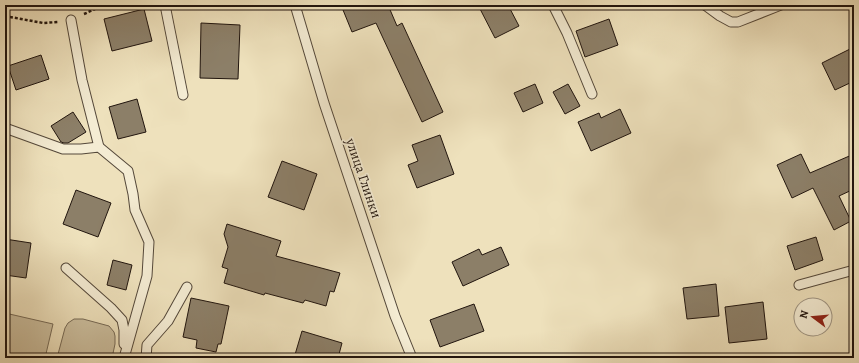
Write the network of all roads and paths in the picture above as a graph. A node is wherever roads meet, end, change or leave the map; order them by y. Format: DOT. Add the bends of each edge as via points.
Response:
graph roads {
  1 [pos="164,5"];
  2 [pos="295,5"];
  3 [pos="553,5"];
  4 [pos="705,5"];
  5 [pos="781,5"];
  6 [pos="71,20"];
  7 [pos="592,94"];
  8 [pos="183,95"];
  9 [pos="5,128"];
  10 [pos="99,147"];
  11 [pos="66,268"];
  12 [pos="854,270"];
  13 [pos="799,285"];
  14 [pos="187,287"];
  15 [pos="124,358"];
  16 [pos="146,358"];
  17 [pos="412,358"];
  1 -- 8 [label="lane"];
  2 -- 17 [label="lane, улица Глинки" via="326,111 395,316"];
  3 -- 7 [label="lane"];
  4 -- 5 [label="lane" via="731,22 738,22"];
  6 -- 10 [label="lane" via="82,80"];
  9 -- 10 [label="lane" via="63,149"];
  10 -- 15 [label="lane" via="128,171 135,210 149,242 147,276"];
  11 -- 15 [label="lane" via="122,320"];
  12 -- 13 [label="lane"];
  14 -- 16 [label="lane" via="168,321 147,344"];
}
